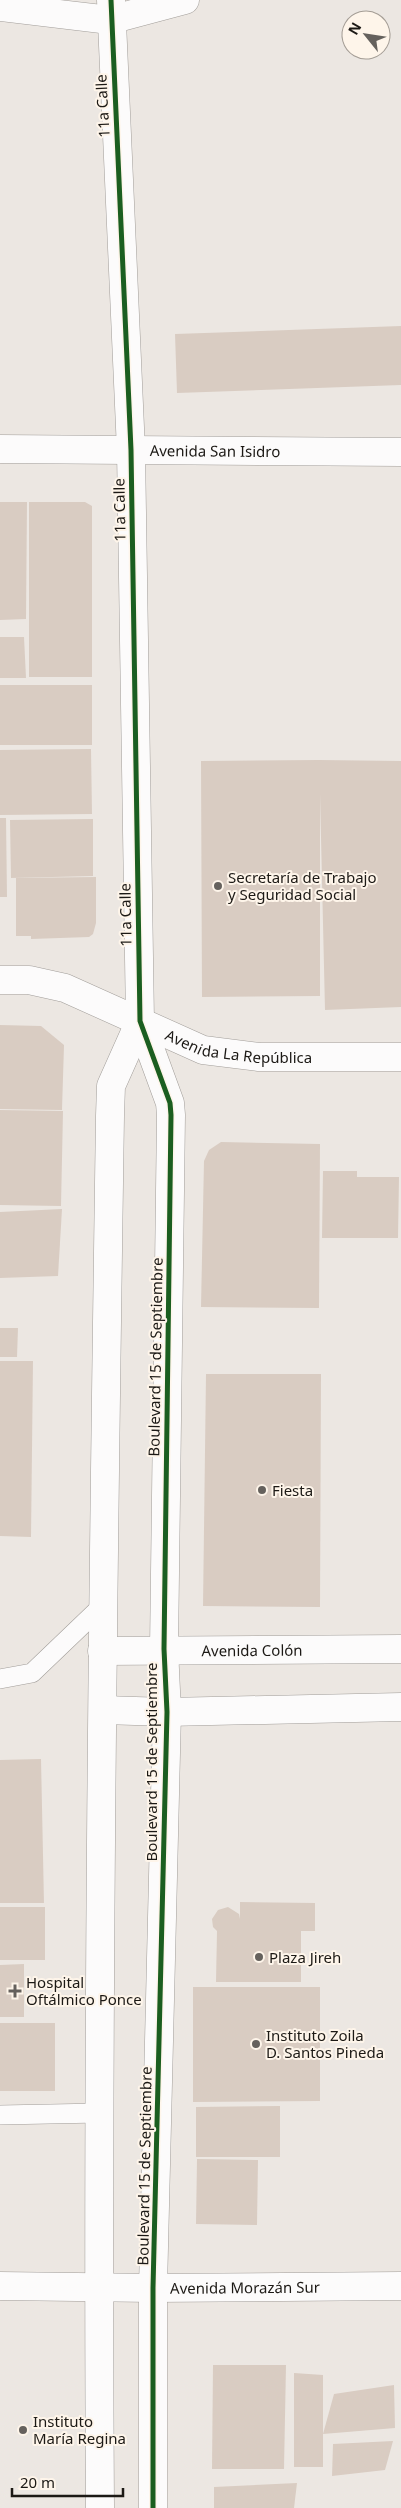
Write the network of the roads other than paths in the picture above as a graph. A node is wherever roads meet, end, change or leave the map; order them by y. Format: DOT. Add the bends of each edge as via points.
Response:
graph roads {
  1 [pos="186,0"];
  2 [pos="0,6"];
  3 [pos="110,10"];
  4 [pos="0,449"];
  5 [pos="131,450"];
  6 [pos="401,452"];
  7 [pos="0,980"];
  8 [pos="140,1021"];
  9 [pos="401,1057"];
  10 [pos="103,1605"];
  11 [pos="164,1649"];
  12 [pos="401,1649"];
  13 [pos="102,1651"];
  14 [pos="0,1679"];
  15 [pos="401,1707"];
  16 [pos="103,1710"];
  17 [pos="167,1712"];
  18 [pos="100,2114"];
  19 [pos="0,2115"];
  20 [pos="0,2286"];
  21 [pos="98,2286"];
  22 [pos="401,2286"];
  23 [pos="153,2288"];
  24 [pos="100,2508"];
  25 [pos="153,2508"];
  1 -- 3 [label="street"];
  2 -- 3 [label="street"];
  3 -- 5 [label="street, 11a Calle"];
  4 -- 5 [label="street, Avenida San Isidro"];
  5 -- 6 [label="street, Avenida San Isidro"];
  5 -- 8 [label="street, 11a Calle"];
  7 -- 8 [label="street, Avenida La República" via="28,980 65,988"];
  8 -- 9 [label="street, Avenida La República" via="203,1050 259,1057"];
  8 -- 10 [label="street" via="111,1086"];
  8 -- 11 [label="street, Boulevard 15 de Septiembre" via="170,1103"];
  10 -- 13 [label="street"];
  10 -- 14 [label="lane" via="32,1673"];
  11 -- 12 [label="street, Avenida Colón"];
  11 -- 13 [label="street, Avenida Colón"];
  11 -- 17 [label="street, Boulevard 15 de Septiembre"];
  13 -- 16 [label="street"];
  15 -- 17 [label="street"];
  16 -- 17 [label="street"];
  16 -- 18 [label="street"];
  17 -- 23 [label="street, Boulevard 15 de Septiembre"];
  18 -- 19 [label="lane"];
  18 -- 21 [label="street"];
  20 -- 21 [label="street, Avenida Morazán Sur"];
  21 -- 23 [label="street, Avenida Morazán Sur"];
  21 -- 24 [label="street"];
  22 -- 23 [label="street, Avenida Morazán Sur"];
  23 -- 25 [label="street, Boulevard 15 de Septiembre"];
}
